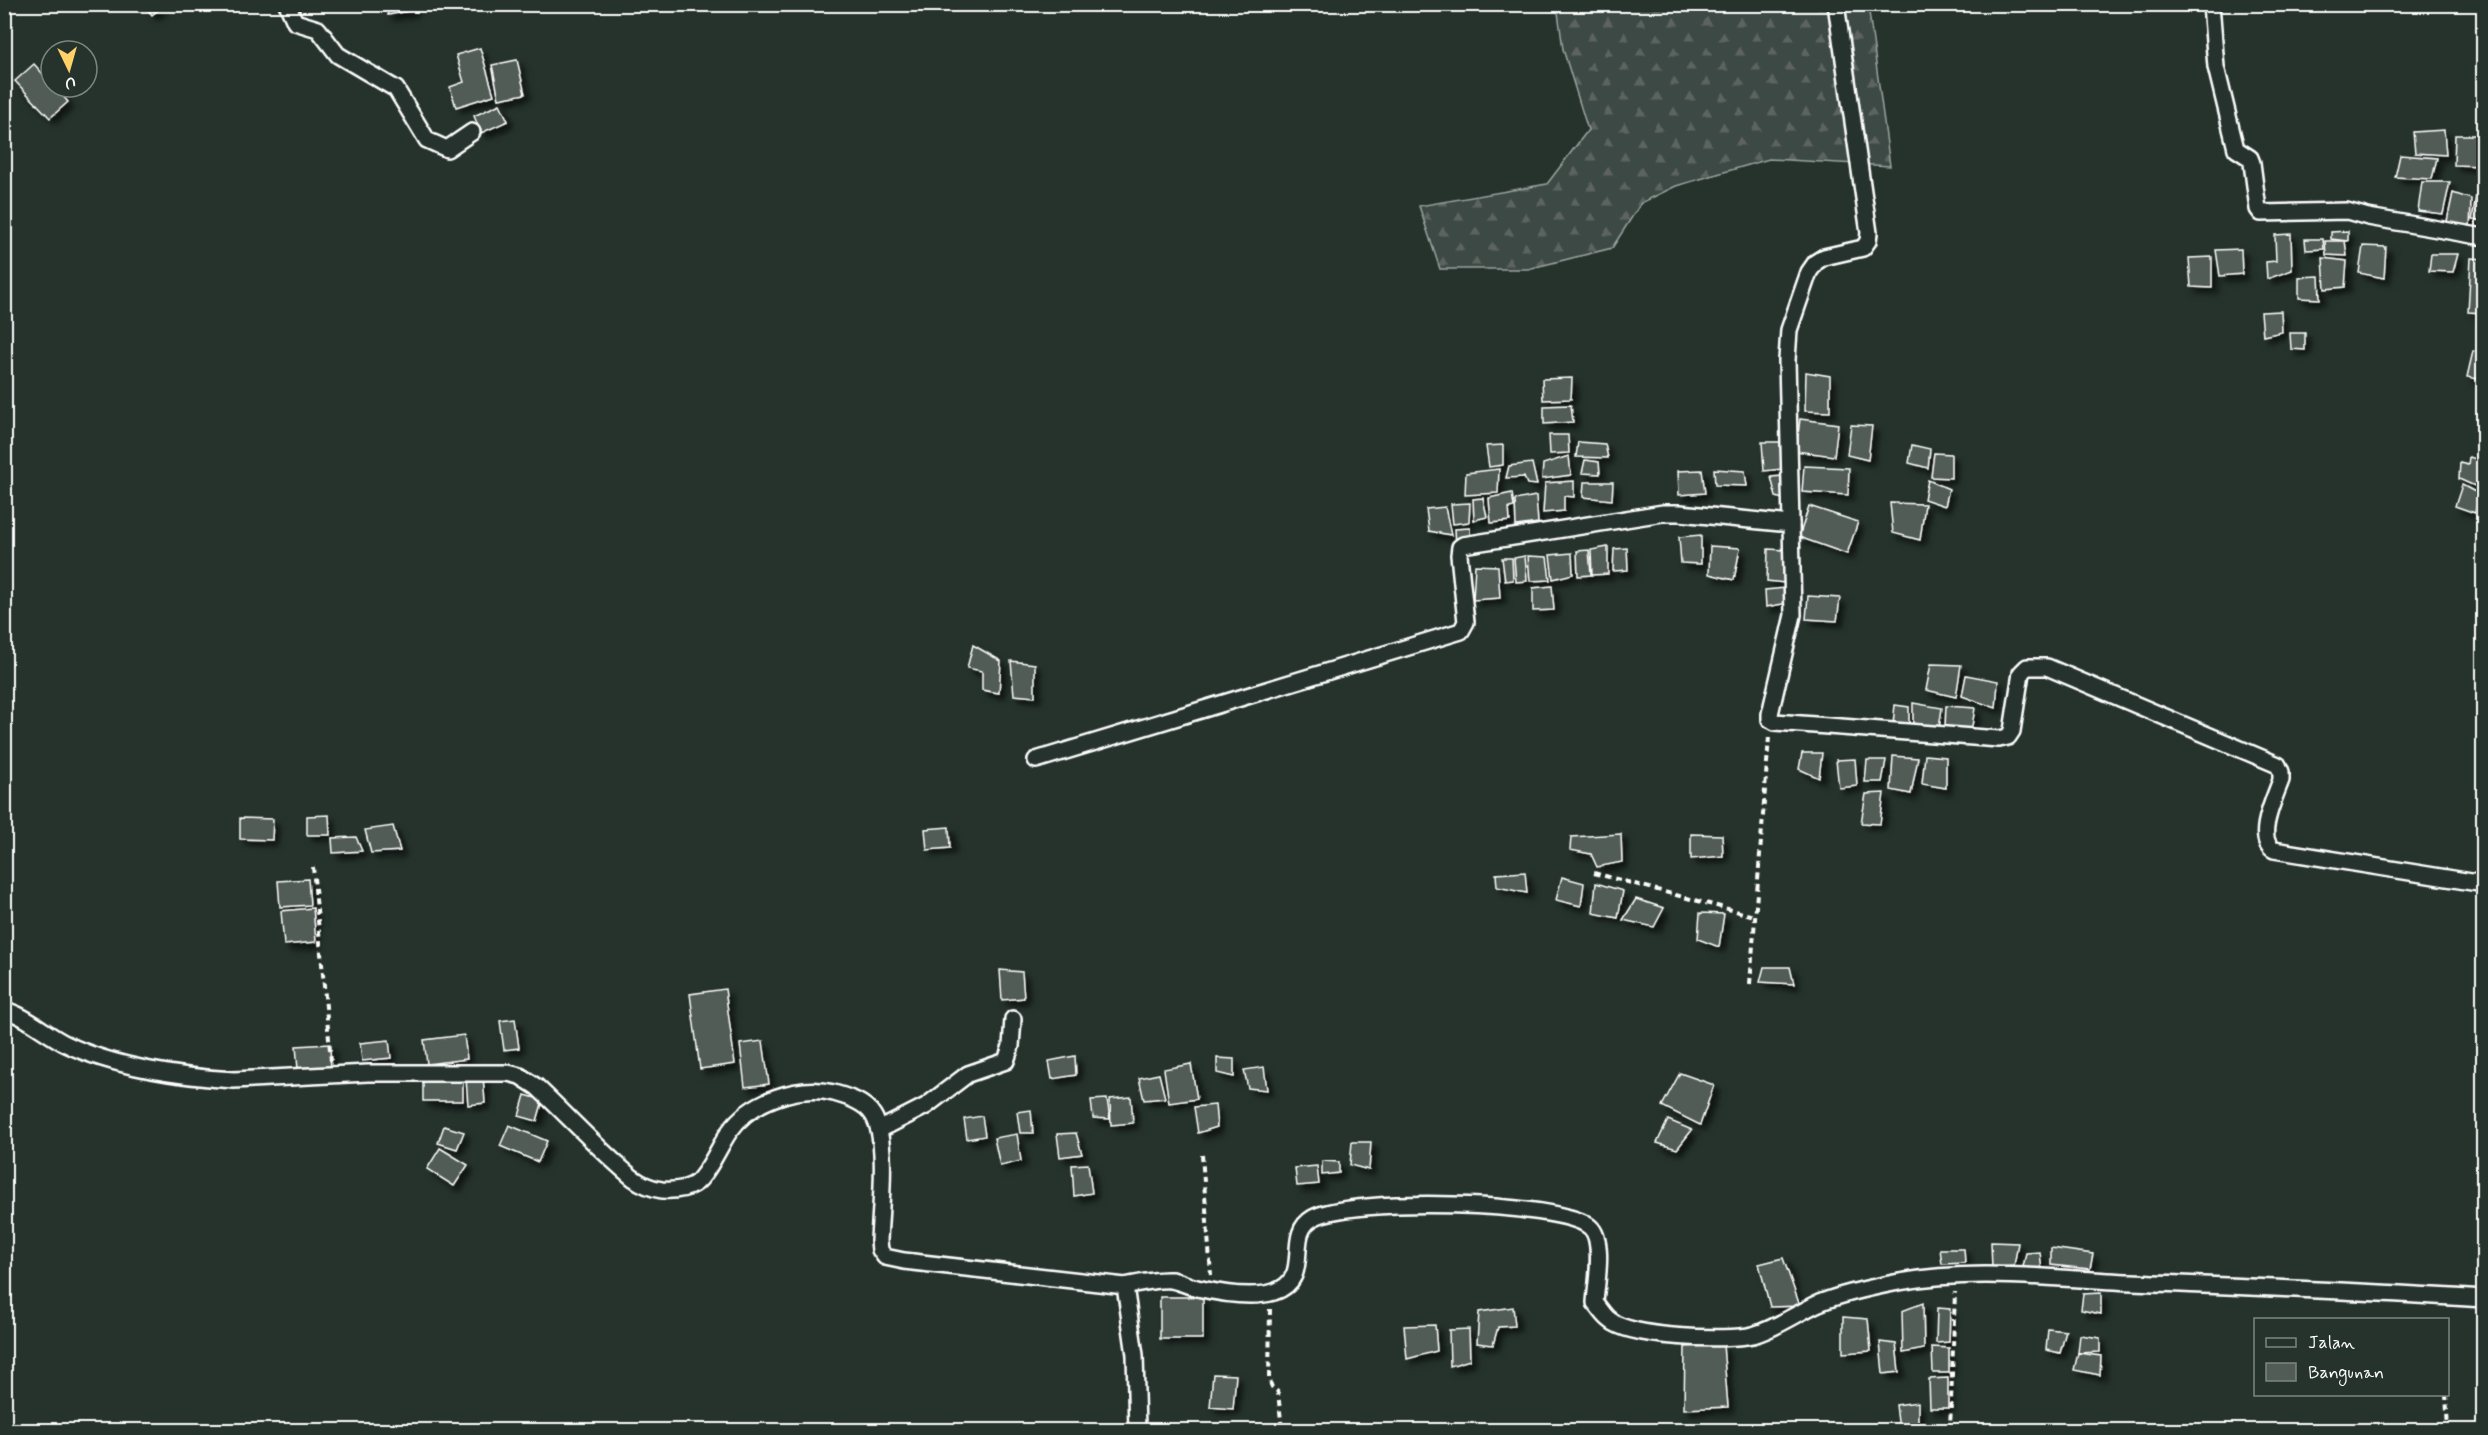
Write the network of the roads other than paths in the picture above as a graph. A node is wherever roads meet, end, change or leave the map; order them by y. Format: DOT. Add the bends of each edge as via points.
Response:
graph roads {
  1 [pos="287,4"];
  2 [pos="1836,4"];
  3 [pos="2211,4"];
  4 [pos="472,132"];
  5 [pos="2484,237"];
  6 [pos="1791,524"];
  7 [pos="1036,759"];
  8 [pos="2484,884"];
  9 [pos="4,1010"];
  10 [pos="1013,1019"];
  11 [pos="879,1130"];
  12 [pos="1125,1286"];
  13 [pos="2484,1299"];
  14 [pos="1137,1431"];
  1 -- 4 [label="street" via="295,22 318,29 338,55 396,89 427,140 447,149"];
  2 -- 6 [label="street" via="1869,233 1863,248 1816,262 1789,330"];
  3 -- 5 [label="street" via="2216,67 2236,149 2253,163 2261,213 2347,211"];
  6 -- 7 [label="street" via="1663,513 1463,545 1459,555 1466,622 1461,631"];
  6 -- 8 [label="street" via="1793,615 1770,719 1779,723 2000,739 2012,731 2021,673 2027,667 2047,667 2278,765 2281,780 2265,829 2268,847 2274,850"];
  9 -- 11 [label="street" via="88,1053 127,1064 225,1080 368,1073 520,1076 537,1087 634,1179 662,1190 678,1190 700,1180 730,1130 755,1107 777,1097 828,1092 852,1098 873,1114"];
  10 -- 11 [label="street" via="1006,1061 968,1074 926,1106"];
  11 -- 12 [label="street" via="879,1241 885,1257"];
  12 -- 13 [label="street" via="1171,1280 1227,1293 1271,1293 1292,1281 1297,1269 1299,1234 1312,1218 1340,1211 1429,1203 1551,1215 1577,1220 1592,1228 1599,1254 1595,1303 1611,1322 1636,1332 1721,1339 1752,1335 1820,1303 1898,1282 1998,1274"];
  12 -- 14 [label="street" via="1135,1355"];
}
